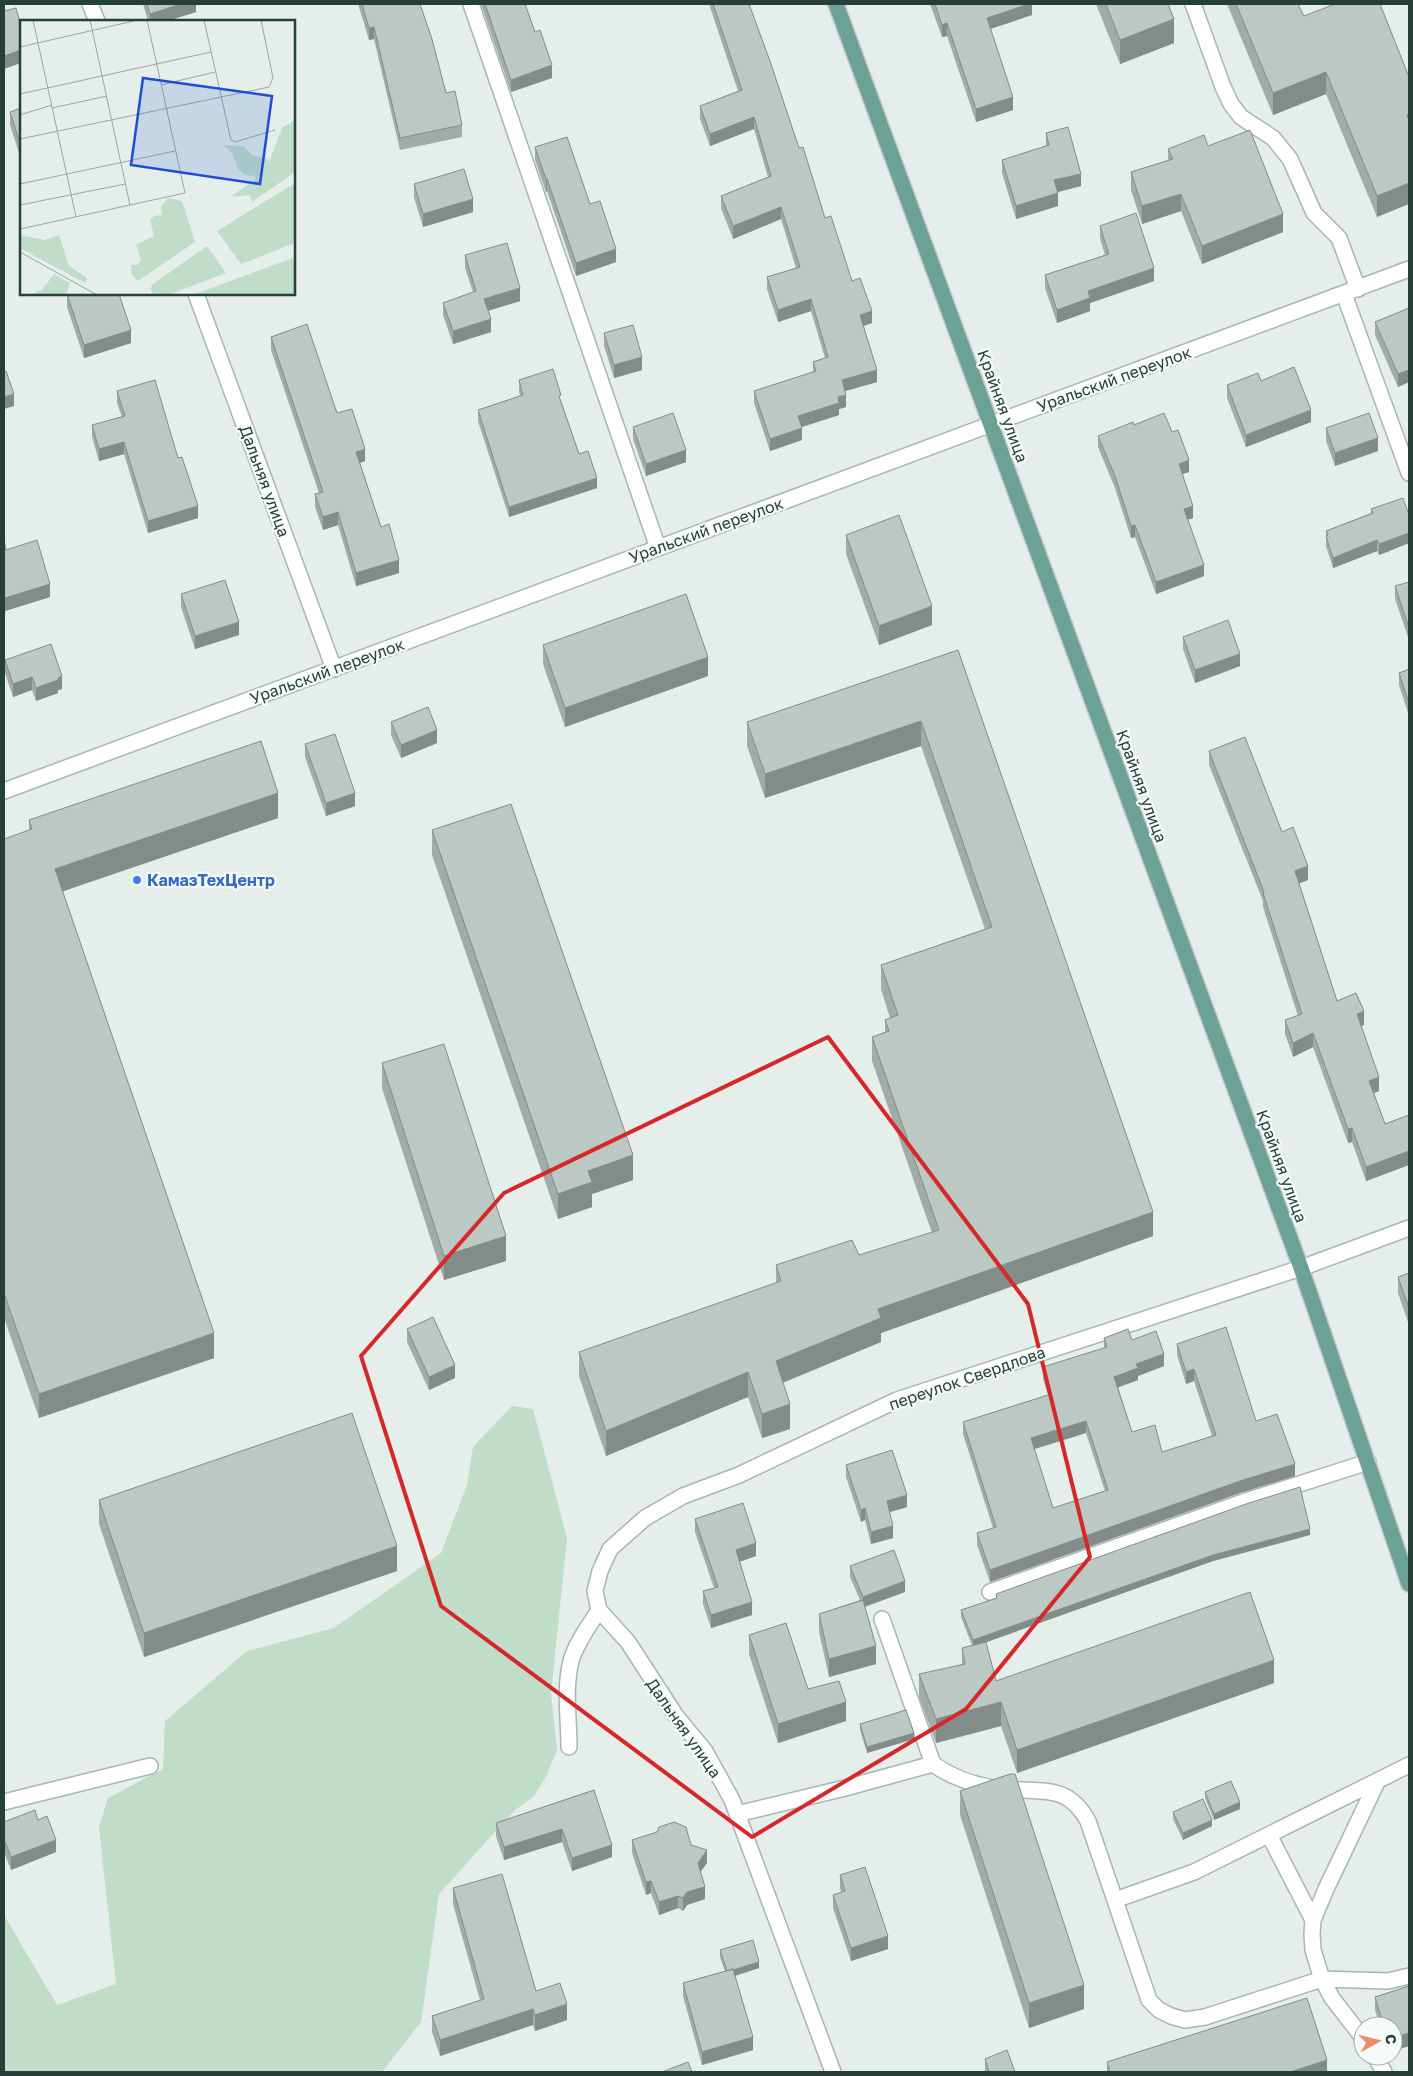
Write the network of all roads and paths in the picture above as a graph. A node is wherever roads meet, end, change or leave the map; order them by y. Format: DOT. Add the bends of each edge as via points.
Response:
graph roads {
  1 [pos="90,4"];
  2 [pos="471,4"];
  3 [pos="836,4"];
  4 [pos="1193,4"];
  5 [pos="97,20"];
  6 [pos="1409,270"];
  7 [pos="1351,291"];
  8 [pos="196,295"];
  9 [pos="991,425"];
  10 [pos="1409,473"];
  11 [pos="658,548"];
  12 [pos="334,669"];
  13 [pos="4,789"];
  14 [pos="1409,1228"];
  15 [pos="1301,1268"];
  16 [pos="1368,1462"];
  17 [pos="1409,1584"];
  18 [pos="990,1592"];
  19 [pos="599,1610"];
  20 [pos="882,1619"];
  21 [pos="569,1747"];
  22 [pos="933,1764"];
  23 [pos="1409,1765"];
  24 [pos="150,1766"];
  25 [pos="1378,1780"];
  26 [pos="4,1802"];
  27 [pos="738,1814"];
  28 [pos="1269,1834"];
  29 [pos="1114,1900"];
  30 [pos="1313,1920"];
  31 [pos="1409,1976"];
  32 [pos="1322,1979"];
  33 [pos="1353,2025"];
  34 [pos="833,2072"];
  1 -- 5 [label="street"];
  2 -- 11 [label="street"];
  3 -- 9 [label="main road, Крайняя улица"];
  4 -- 7 [label="street" via="1231,104 1241,117 1273,138 1290,159 1314,214 1339,238"];
  6 -- 7 [label="street, Уральский переулок"];
  7 -- 9 [label="street, Уральский переулок"];
  7 -- 10 [label="street"];
  8 -- 12 [label="street, Дальняя улица"];
  9 -- 11 [label="street, Уральский переулок"];
  9 -- 15 [label="main road, Крайняя улица"];
  11 -- 12 [label="street, Уральский переулок"];
  12 -- 13 [label="street, Уральский переулок"];
  14 -- 15 [label="street, переулок Свердлова"];
  15 -- 16 [label="main road, Крайняя улица"];
  15 -- 19 [label="street, переулок Свердлова" via="897,1400 739,1475 683,1496 645,1518 610,1549 595,1591"];
  16 -- 17 [label="main road, Крайняя улица"];
  16 -- 18 [label="street" via="1243,1502"];
  19 -- 21 [label="street" via="580,1641 567,1681"];
  19 -- 27 [label="street, Дальняя улица" via="628,1642 676,1716 705,1751"];
  20 -- 22 [label="street"];
  22 -- 27 [label="street"];
  22 -- 29 [label="street" via="944,1772 985,1786 1050,1792 1072,1799 1088,1821"];
  23 -- 25 [label="street"];
  24 -- 26 [label="street"];
  25 -- 28 [label="street"];
  25 -- 30 [label="street"];
  27 -- 34 [label="street, Дальняя улица"];
  28 -- 29 [label="street" via="1194,1872"];
  28 -- 30 [label="street"];
  29 -- 32 [label="street" via="1149,2000 1171,2016 1185,2020 1205,2016"];
  30 -- 32 [label="street" via="1314,1950"];
  31 -- 32 [label="street" via="1388,1982"];
  32 -- 33 [label="street"];
}
